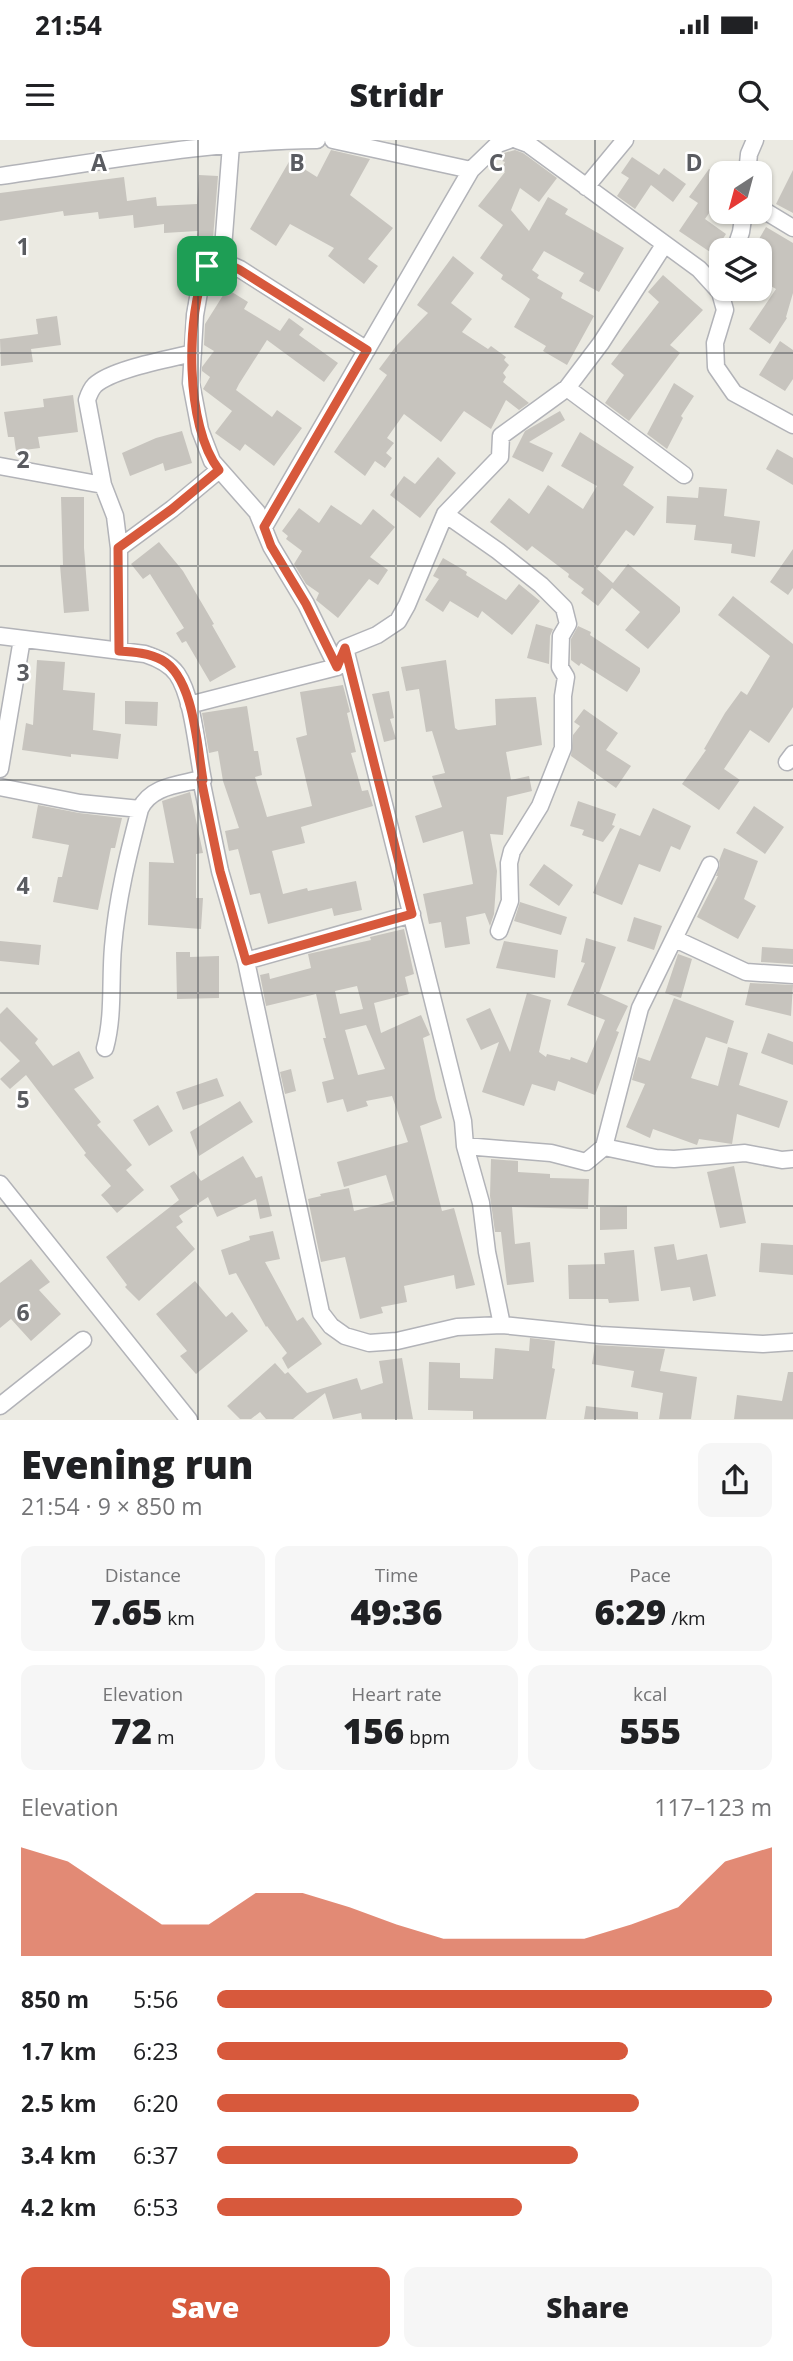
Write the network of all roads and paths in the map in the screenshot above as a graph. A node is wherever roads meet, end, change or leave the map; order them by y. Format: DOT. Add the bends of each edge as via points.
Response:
graph roads {
  1 [pos="269,140"];
  2 [pos="317,140"];
  3 [pos="333,140"];
  4 [pos="509,140"];
  5 [pos="517,140"];
  6 [pos="625,140"];
  7 [pos="755,140"];
  8 [pos="231,145"];
  9 [pos="748,161"];
  10 [pos="471,170"];
  11 [pos="0,176"];
  12 [pos="586,187"];
  13 [pos="772,216"];
  14 [pos="793,229"];
  15 [pos="664,245"];
  16 [pos="222,261"];
  17 [pos="709,279"];
  18 [pos="723,301"];
  19 [pos="367,350"];
  20 [pos="193,352"];
  21 [pos="566,388"];
  22 [pos="793,425"];
  23 [pos="0,466"];
  24 [pos="219,470"];
  25 [pos="684,475"];
  26 [pos="103,485"];
  27 [pos="445,514"];
  28 [pos="264,527"];
  29 [pos="118,548"];
  30 [pos="0,636"];
  31 [pos="22,639"];
  32 [pos="345,648"];
  33 [pos="119,651"];
  34 [pos="337,667"];
  35 [pos="189,705"];
  36 [pos="0,769"];
  37 [pos="201,779"];
  38 [pos="0,787"];
  39 [pos="140,809"];
  40 [pos="710,865"];
  41 [pos="412,914"];
  42 [pos="499,931"];
  43 [pos="675,939"];
  44 [pos="246,961"];
  45 [pos="793,975"];
  46 [pos="105,1048"];
  47 [pos="465,1146"];
  48 [pos="604,1147"];
  49 [pos="793,1159"];
  50 [pos="0,1184"];
  51 [pos="502,1325"];
  52 [pos="83,1340"];
  53 [pos="793,1342"];
  54 [pos="2,1402"];
  55 [pos="189,1419"];
  1 -- 2 [label="street"];
  1 -- 8 [label="street"];
  3 -- 10 [label="street"];
  4 -- 10 [label="street" via="498,144"];
  5 -- 12 [label="street"];
  6 -- 12 [label="street"];
  7 -- 9 [label="street"];
  8 -- 11 [label="street"];
  8 -- 16 [label="street"];
  10 -- 19 [label="street"];
  12 -- 15 [label="street"];
  13 -- 14 [label="street"];
  15 -- 17 [label="street"];
  15 -- 21 [label="street"];
  16 -- 19 [label="street"];
  16 -- 20 [label="street" via="207,266 201,281"];
  18 -- 22 [label="street" via="715,343 716,367 734,393"];
  19 -- 28 [label="street"];
  20 -- 24 [label="street" via="191,383 200,430"];
  20 -- 26 [label="street" via="110,376 90,391 88,411"];
  21 -- 25 [label="street"];
  21 -- 27 [label="street" via="501,436 500,457"];
  23 -- 26 [label="street"];
  24 -- 28 [label="street" via="257,512"];
  24 -- 29 [label="street"];
  26 -- 29 [label="street" via="115,516"];
  27 -- 32 [label="street" via="398,621"];
  27 -- 42 [label="street" via="541,585 564,608 568,624 561,636 560,667 566,677 563,748 540,806 512,851 510,901"];
  28 -- 34 [label="street"];
  29 -- 33 [label="street"];
  30 -- 31 [label="street"];
  31 -- 33 [label="street"];
  31 -- 36 [label="street"];
  32 -- 34 [label="street"];
  32 -- 41 [label="street"];
  33 -- 35 [label="street" via="162,660 176,672"];
  34 -- 35 [label="street"];
  35 -- 37 [label="street"];
  37 -- 39 [label="street" via="155,792"];
  37 -- 44 [label="street" via="220,871"];
  38 -- 39 [label="street"];
  39 -- 46 [label="street" via="117,910 112,1019"];
  40 -- 43 [label="street"];
  41 -- 44 [label="street"];
  41 -- 47 [label="street" via="463,1121"];
  43 -- 45 [label="street" via="746,972"];
  43 -- 48 [label="street" via="640,1008"];
  44 -- 51 [label="street" via="321,1313 345,1336 369,1343 457,1327"];
  47 -- 48 [label="street" via="551,1153 586,1162"];
  47 -- 51 [label="street" via="481,1203"];
  48 -- 49 [label="street" via="656,1158 745,1153"];
  50 -- 55 [label="street"];
  51 -- 53 [label="street" via="600,1335"];
  52 -- 54 [label="street"];
}
